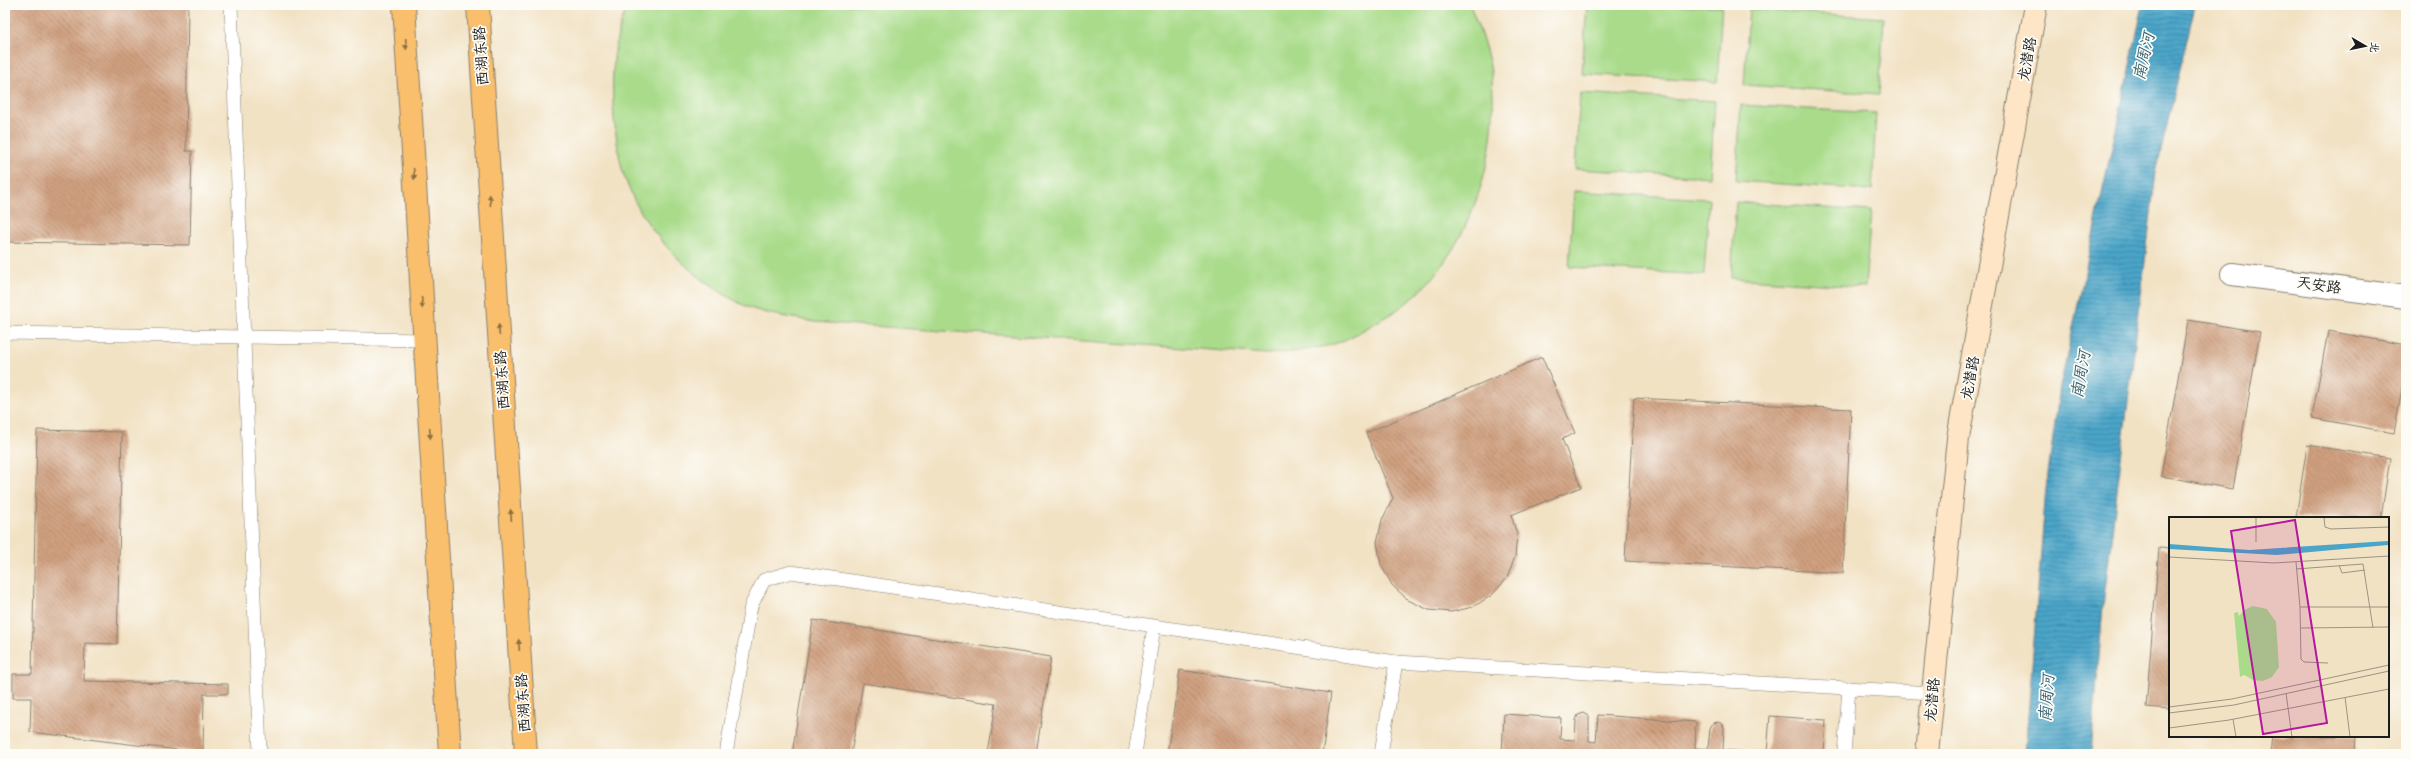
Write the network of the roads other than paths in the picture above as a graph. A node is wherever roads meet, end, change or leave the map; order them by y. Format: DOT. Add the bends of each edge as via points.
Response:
graph roads {
  1 [pos="231,5"];
  2 [pos="404,5"];
  3 [pos="478,5"];
  4 [pos="2036,5"];
  5 [pos="2232,274"];
  6 [pos="2406,297"];
  7 [pos="5,333"];
  8 [pos="244,337"];
  9 [pos="424,340"];
  10 [pos="1153,633"];
  11 [pos="1396,662"];
  12 [pos="1849,688"];
  13 [pos="1933,693"];
  14 [pos="260,754"];
  15 [pos="450,754"];
  16 [pos="526,754"];
  17 [pos="726,754"];
  18 [pos="1134,754"];
  19 [pos="1381,754"];
  20 [pos="1844,754"];
  21 [pos="1927,754"];
  1 -- 8 [label="lane"];
  2 -- 9 [label="main road, one-way"];
  16 -- 3 [label="main road, 西湖东路, one-way"];
  4 -- 13 [label="street, 龙潜路" via="1958,438"];
  5 -- 6 [label="street, 天安路"];
  7 -- 8 [label="lane"];
  8 -- 9 [label="lane"];
  8 -- 14 [label="lane"];
  9 -- 15 [label="main road, one-way"];
  10 -- 18 [label="lane"];
  11 -- 12 [label="lane"];
  11 -- 17 [label="lane" via="791,572 764,580 751,606"];
  11 -- 19 [label="lane"];
  12 -- 13 [label="lane"];
  12 -- 20 [label="lane"];
  13 -- 21 [label="street, 龙潜路"];
}
